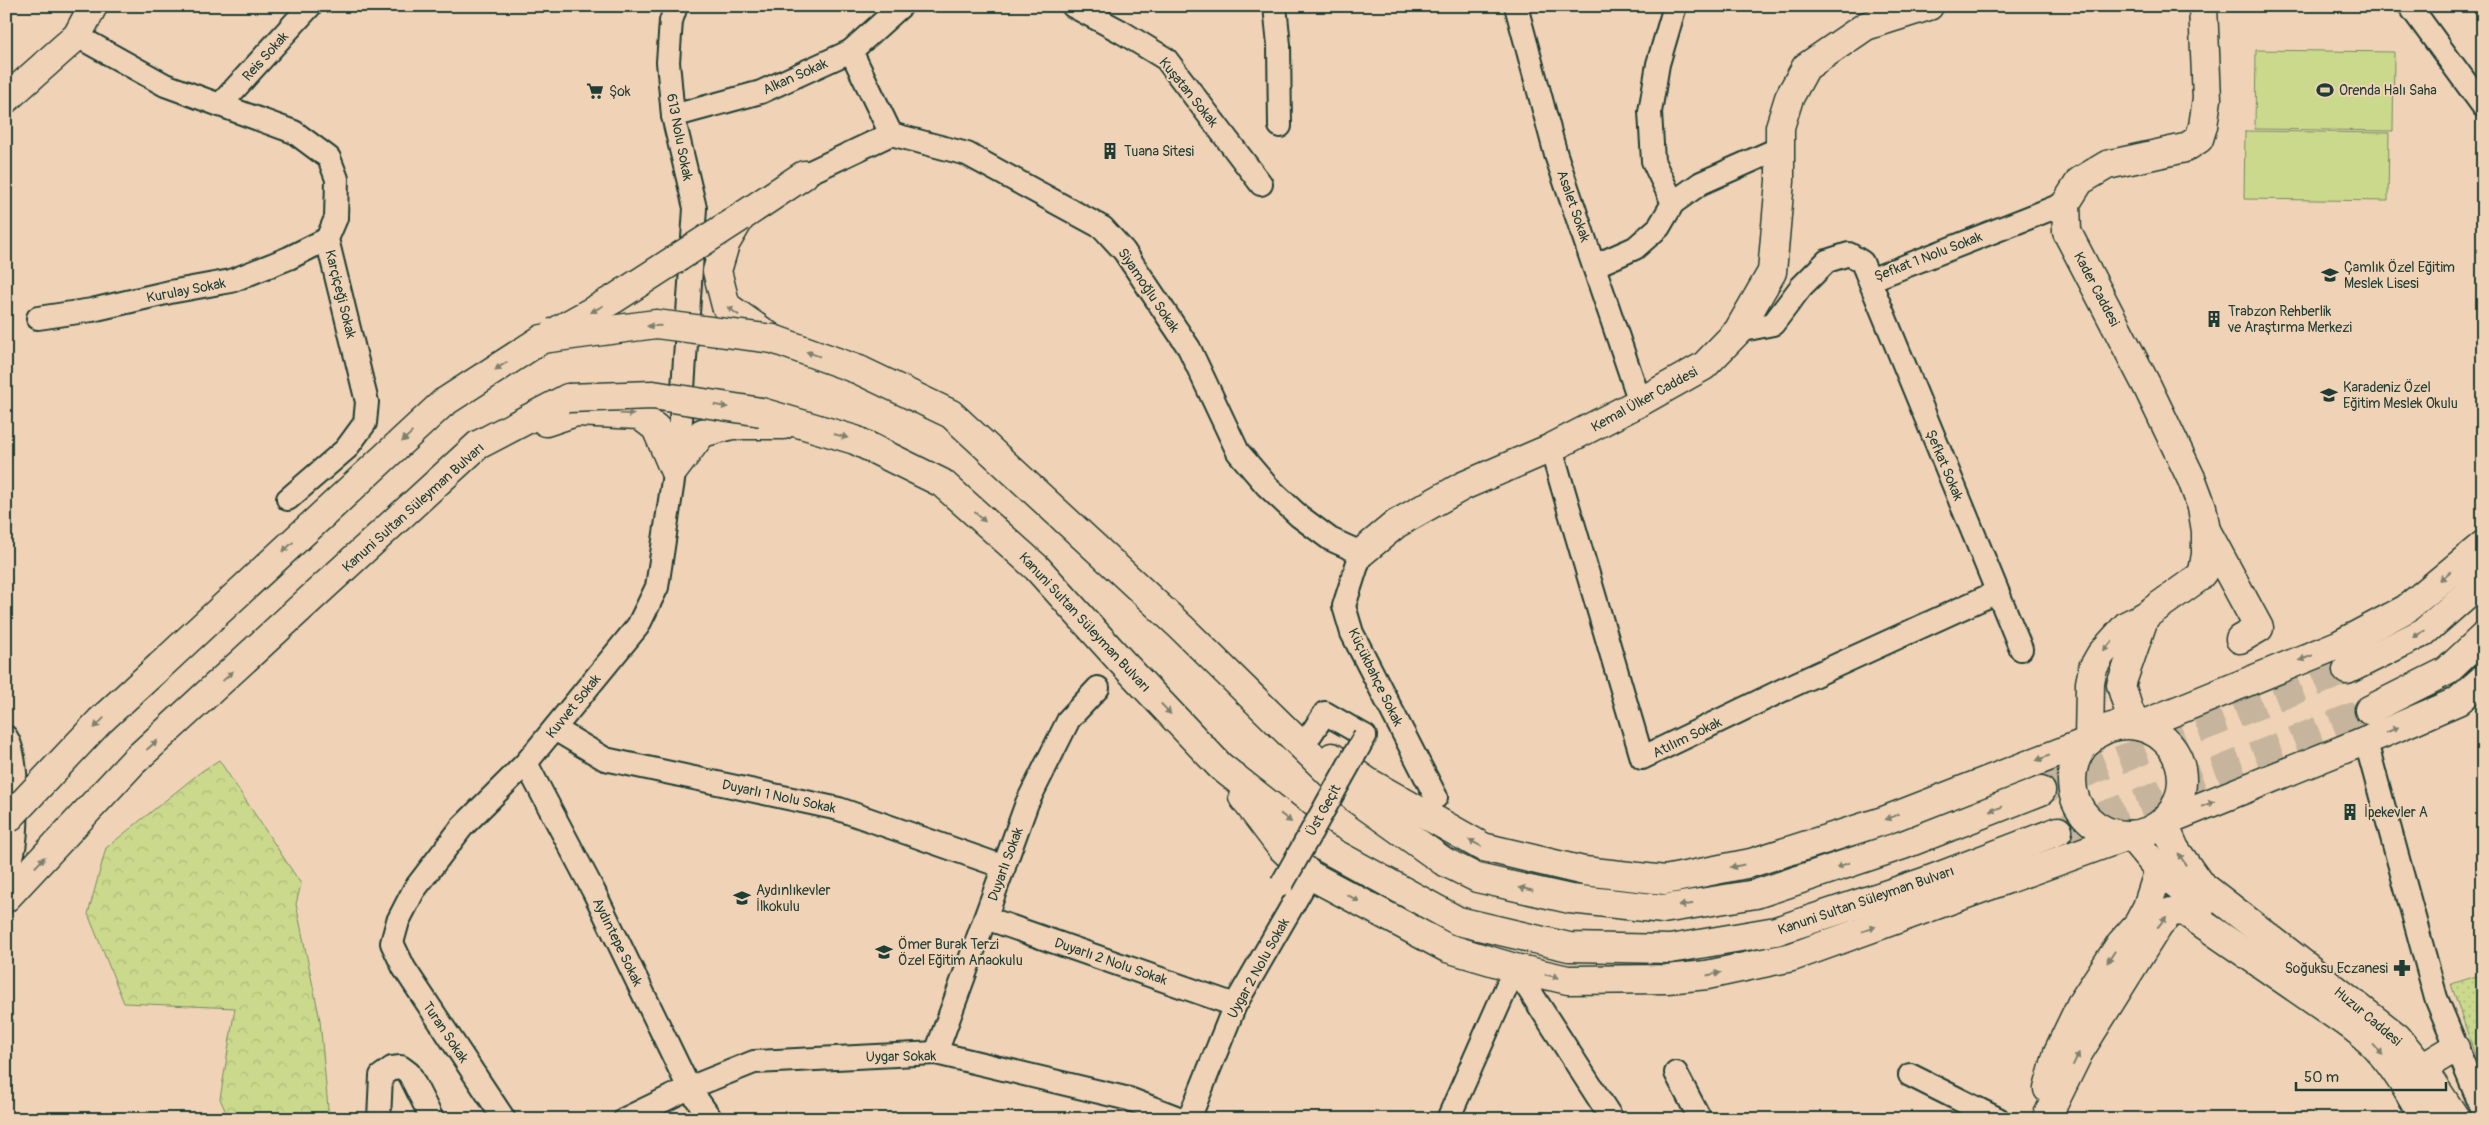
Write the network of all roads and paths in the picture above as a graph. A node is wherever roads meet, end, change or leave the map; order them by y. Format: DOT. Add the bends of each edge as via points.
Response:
graph roads {
  1 [pos="93,6"];
  2 [pos="310,6"];
  3 [pos="676,6"];
  4 [pos="901,6"];
  5 [pos="1074,6"];
  6 [pos="1275,6"];
  7 [pos="1516,6"];
  8 [pos="1676,6"];
  9 [pos="1929,6"];
  10 [pos="2203,6"];
  11 [pos="2410,6"];
  12 [pos="77,36"];
  13 [pos="851,51"];
  14 [pos="6,99"];
  15 [pos="220,105"];
  16 [pos="2483,106"];
  17 [pos="673,116"];
  18 [pos="1280,126"];
  19 [pos="891,134"];
  20 [pos="1780,148"];
  21 [pos="804,175"];
  22 [pos="1261,184"];
  23 [pos="1673,203"];
  24 [pos="2066,203"];
  25 [pos="741,217"];
  26 [pos="327,239"];
  27 [pos="1594,266"];
  28 [pos="1870,280"];
  29 [pos="38,318"];
  30 [pos="1738,331"];
  31 [pos="542,339"];
  32 [pos="773,339"];
  33 [pos="1640,402"];
  34 [pos="804,425"];
  35 [pos="680,434"];
  36 [pos="478,445"];
  37 [pos="1551,448"];
  38 [pos="674,470"];
  39 [pos="288,498"];
  40 [pos="2206,531"];
  41 [pos="2483,545"];
  42 [pos="1361,553"];
  43 [pos="2483,580"];
  44 [pos="1997,592"];
  45 [pos="2146,616"];
  46 [pos="2483,636"];
  47 [pos="2240,639"];
  48 [pos="2021,649"];
  49 [pos="2347,670"];
  50 [pos="2483,679"];
  51 [pos="1098,688"];
  52 [pos="2369,710"];
  53 [pos="1270,714"];
  54 [pos="2139,726"];
  55 [pos="555,729"];
  56 [pos="6,736"];
  57 [pos="1307,740"];
  58 [pos="2089,741"];
  59 [pos="2370,753"];
  60 [pos="526,763"];
  61 [pos="1220,766"];
  62 [pos="2041,792"];
  63 [pos="1436,797"];
  64 [pos="6,821"];
  65 [pos="2163,822"];
  66 [pos="2058,831"];
  67 [pos="2130,835"];
  68 [pos="10,862"];
  69 [pos="1004,868"];
  70 [pos="2159,870"];
  71 [pos="1297,885"];
  72 [pos="6,898"];
  73 [pos="986,918"];
  74 [pos="392,943"];
  75 [pos="1515,968"];
  76 [pos="1235,1005"];
  77 [pos="2345,1022"];
  78 [pos="2455,1048"];
  79 [pos="936,1053"];
  80 [pos="2422,1068"];
  81 [pos="1676,1073"];
  82 [pos="1910,1075"];
  83 [pos="688,1088"];
  84 [pos="2483,1111"];
  85 [pos="379,1119"];
  86 [pos="432,1119"];
  87 [pos="504,1119"];
  88 [pos="625,1119"];
  89 [pos="711,1119"];
  90 [pos="1181,1119"];
  91 [pos="1189,1119"];
  92 [pos="1448,1119"];
  93 [pos="1612,1119"];
  94 [pos="1700,1119"];
  95 [pos="1998,1119"];
  96 [pos="2041,1119"];
  97 [pos="2046,1119"];
  98 [pos="2424,1119"];
  99 [pos="2456,1119"];
  1 -- 12 [label="main road"];
  2 -- 15 [label="street, Reis Sokak"];
  3 -- 17 [label="street, 613 Nolu Sokak" via="671,21 668,62"];
  4 -- 13 [label="street, Alkan Sokak"];
  5 -- 22 [label="street, Kuşatan Sokak" via="1166,59"];
  6 -- 18 [label="street"];
  7 -- 27 [label="street, Asalet Sokak" via="1556,155"];
  8 -- 23 [label="street" via="1658,64 1650,112 1653,160"];
  9 -- 20 [label="main road, Kemal Ülker Caddesi" via="1866,26 1806,67 1789,98 1780,127"];
  10 -- 24 [label="main road" via="2207,99 2199,139 2185,148 2107,165 2080,181"];
  11 -- 16 [label="street"];
  12 -- 14 [label="main road"];
  12 -- 15 [label="street, Karçiçeği Sokak" via="165,85"];
  13 -- 17 [label="street, Alkan Sokak" via="761,92"];
  13 -- 19 [label="street"];
  15 -- 26 [label="street, Karçiçeği Sokak" via="294,132 329,158 337,179 336,218"];
  17 -- 35 [label="street, 613 Nolu Sokak" via="695,208"];
  19 -- 21 [label="street"];
  19 -- 42 [label="street, Siyamoğlu Sokak" via="967,154 1103,228 1124,251 1189,348 1238,452 1299,516 1330,539"];
  20 -- 23 [label="street" via="1700,183"];
  20 -- 30 [label="main road, Kemal Ülker Caddesi" via="1772,272"];
  21 -- 25 [label="main road"];
  23 -- 27 [label="street" via="1659,226 1635,248"];
  24 -- 28 [label="street, Şefkat 1 Nolu Sokak"];
  24 -- 40 [label="main road, Kader Caddesi" via="2067,232 2192,480"];
  25 -- 31 [label="main road, one-way, bridge" via="614,300"];
  32 -- 25 [label="main road, one-way, bridge" via="726,306 717,272 725,244"];
  26 -- 29 [label="street, Kurulay Sokak" via="231,281"];
  26 -- 39 [label="street, Karçiçeği Sokak" via="367,402 365,422 346,449"];
  27 -- 33 [label="street, Asalet Sokak"];
  28 -- 30 [label="street, Şefkat 1 Nolu Sokak" via="1862,262 1849,254 1827,261 1801,287 1773,324"];
  28 -- 44 [label="street, Şefkat Sokak"];
  30 -- 33 [label="main road, Kemal Ülker Caddesi" via="1704,366"];
  32 -- 31 [label="main road, one-way, bridge" via="656,324"];
  31 -- 64 [label="main road, one-way, bridge" via="443,404 100,721"];
  53 -- 32 [label="main road, one-way, bridge" via="951,414 859,370"];
  33 -- 37 [label="main road, Kemal Ülker Caddesi"];
  36 -- 34 [label="main road, Kanuni Sultan Süleyman Bulvarı, one-way, bridge" via="568,398 653,395 761,412"];
  34 -- 38 [label="main road" via="732,426 702,433"];
  34 -- 61 [label="main road, Kanuni Sultan Süleyman Bulvarı, one-way" via="855,440 942,483 1037,568"];
  35 -- 38 [label="street, Kuvvet Sokak"];
  36 -- 38 [label="main road, one-way" via="576,412 639,415 656,428"];
  72 -- 36 [label="main road, Kanuni Sultan Süleyman Bulvarı, one-way" via="133,762"];
  37 -- 42 [label="main road, Kemal Ülker Caddesi" via="1463,486 1396,524"];
  37 -- 44 [label="street, Atılım Sokak" via="1642,758 1789,686"];
  38 -- 55 [label="street, Kuvvet Sokak" via="657,587 638,626"];
  40 -- 45 [label="main road, Kader Caddesi" via="2203,572"];
  40 -- 47 [label="main road" via="2260,628"];
  41 -- 54 [label="main road, one-way" via="2406,609 2338,645"];
  42 -- 63 [label="street, Küçükbahçe Sokak" via="1344,606 1349,624"];
  43 -- 49 [label="main road, one-way" via="2424,632"];
  44 -- 48 [label="street, Şefkat Sokak"];
  45 -- 54 [label="main road" via="2121,685 2129,711"];
  45 -- 58 [label="main road, Kader Caddesi, one-way" via="2121,630 2093,668 2088,701"];
  46 -- 52 [label="main road" via="2448,671"];
  65 -- 50 [label="main road, one-way" via="2458,701"];
  51 -- 69 [label="street, Duyarlı Sokak" via="1069,719 1027,803"];
  53 -- 57 [label="main road"];
  62 -- 53 [label="main road, one-way" via="1903,845 1756,894 1662,909 1570,899 1477,878 1443,860 1356,799"];
  54 -- 58 [label="main road" via="2104,730"];
  54 -- 65 [label="main road" via="2155,733 2178,758 2182,775 2181,793"];
  55 -- 60 [label="street, Kuvvet Sokak"];
  55 -- 69 [label="street, Duyarlı 1 Nolu Sokak" via="605,759 839,809"];
  56 -- 68 [label="street" via="14,765 17,817"];
  58 -- 57 [label="main road, one-way" via="1886,820 1751,863 1665,880 1584,871 1483,847 1368,782"];
  57 -- 71 [label="street, Üst Geçit, bridge" via="1325,713 1365,736"];
  58 -- 67 [label="main road" via="2078,756 2072,774 2074,793 2081,810 2094,824 2111,832"];
  59 -- 78 [label="street" via="2424,958"];
  60 -- 74 [label="street, Kuvvet Sokak" via="462,827 414,890 398,921"];
  60 -- 83 [label="street, Aydıntepe Sokak" via="594,892"];
  61 -- 66 [label="main road, Kanuni Sultan Süleyman Bulvarı, one-way" via="1323,847 1458,921 1569,947 1670,949 1776,932 1924,882"];
  61 -- 71 [label="main road" via="1280,846"];
  65 -- 67 [label="main road" via="2148,831"];
  80 -- 65 [label="main road, Huzur Caddesi, one-way" via="2397,1037 2199,883 2175,849"];
  67 -- 70 [label="main road, Huzur Caddesi"];
  75 -- 67 [label="main road, one-way" via="1568,980 1667,979 1708,975 1792,957"];
  69 -- 73 [label="street, Duyarlı Sokak"];
  70 -- 77 [label="main road, Huzur Caddesi"];
  70 -- 96 [label="main road, one-way" via="2138,924 2121,942 2081,1004 2058,1052"];
  71 -- 75 [label="main road, one-way" via="1447,948"];
  71 -- 76 [label="street, Uygar 2 Nolu Sokak"];
  73 -- 76 [label="street, Duyarlı 2 Nolu Sokak"];
  73 -- 79 [label="street, Duyarlı Sokak"];
  74 -- 87 [label="street, Turan Sokak" via="404,968"];
  75 -- 92 [label="street"];
  75 -- 93 [label="street"];
  76 -- 91 [label="street, Uygar 2 Nolu Sokak"];
  97 -- 77 [label="main road, one-way" via="2079,1052 2159,924 2171,912 2184,911"];
  77 -- 98 [label="main road, Huzur Caddesi, one-way" via="2373,1044 2394,1069"];
  78 -- 80 [label="main road"];
  78 -- 84 [label="street"];
  79 -- 83 [label="street, Uygar Sokak" via="754,1062"];
  79 -- 90 [label="street, Uygar Sokak" via="1129,1099"];
  80 -- 99 [label="main road, Huzur Caddesi"];
  81 -- 94 [label="street"];
  82 -- 95 [label="street"];
  83 -- 88 [label="street, Uygar Sokak"];
  83 -- 89 [label="street, Aydıntepe Sokak"];
  85 -- 86 [label="street" via="381,1076 392,1068 401,1067 408,1073"];
}
